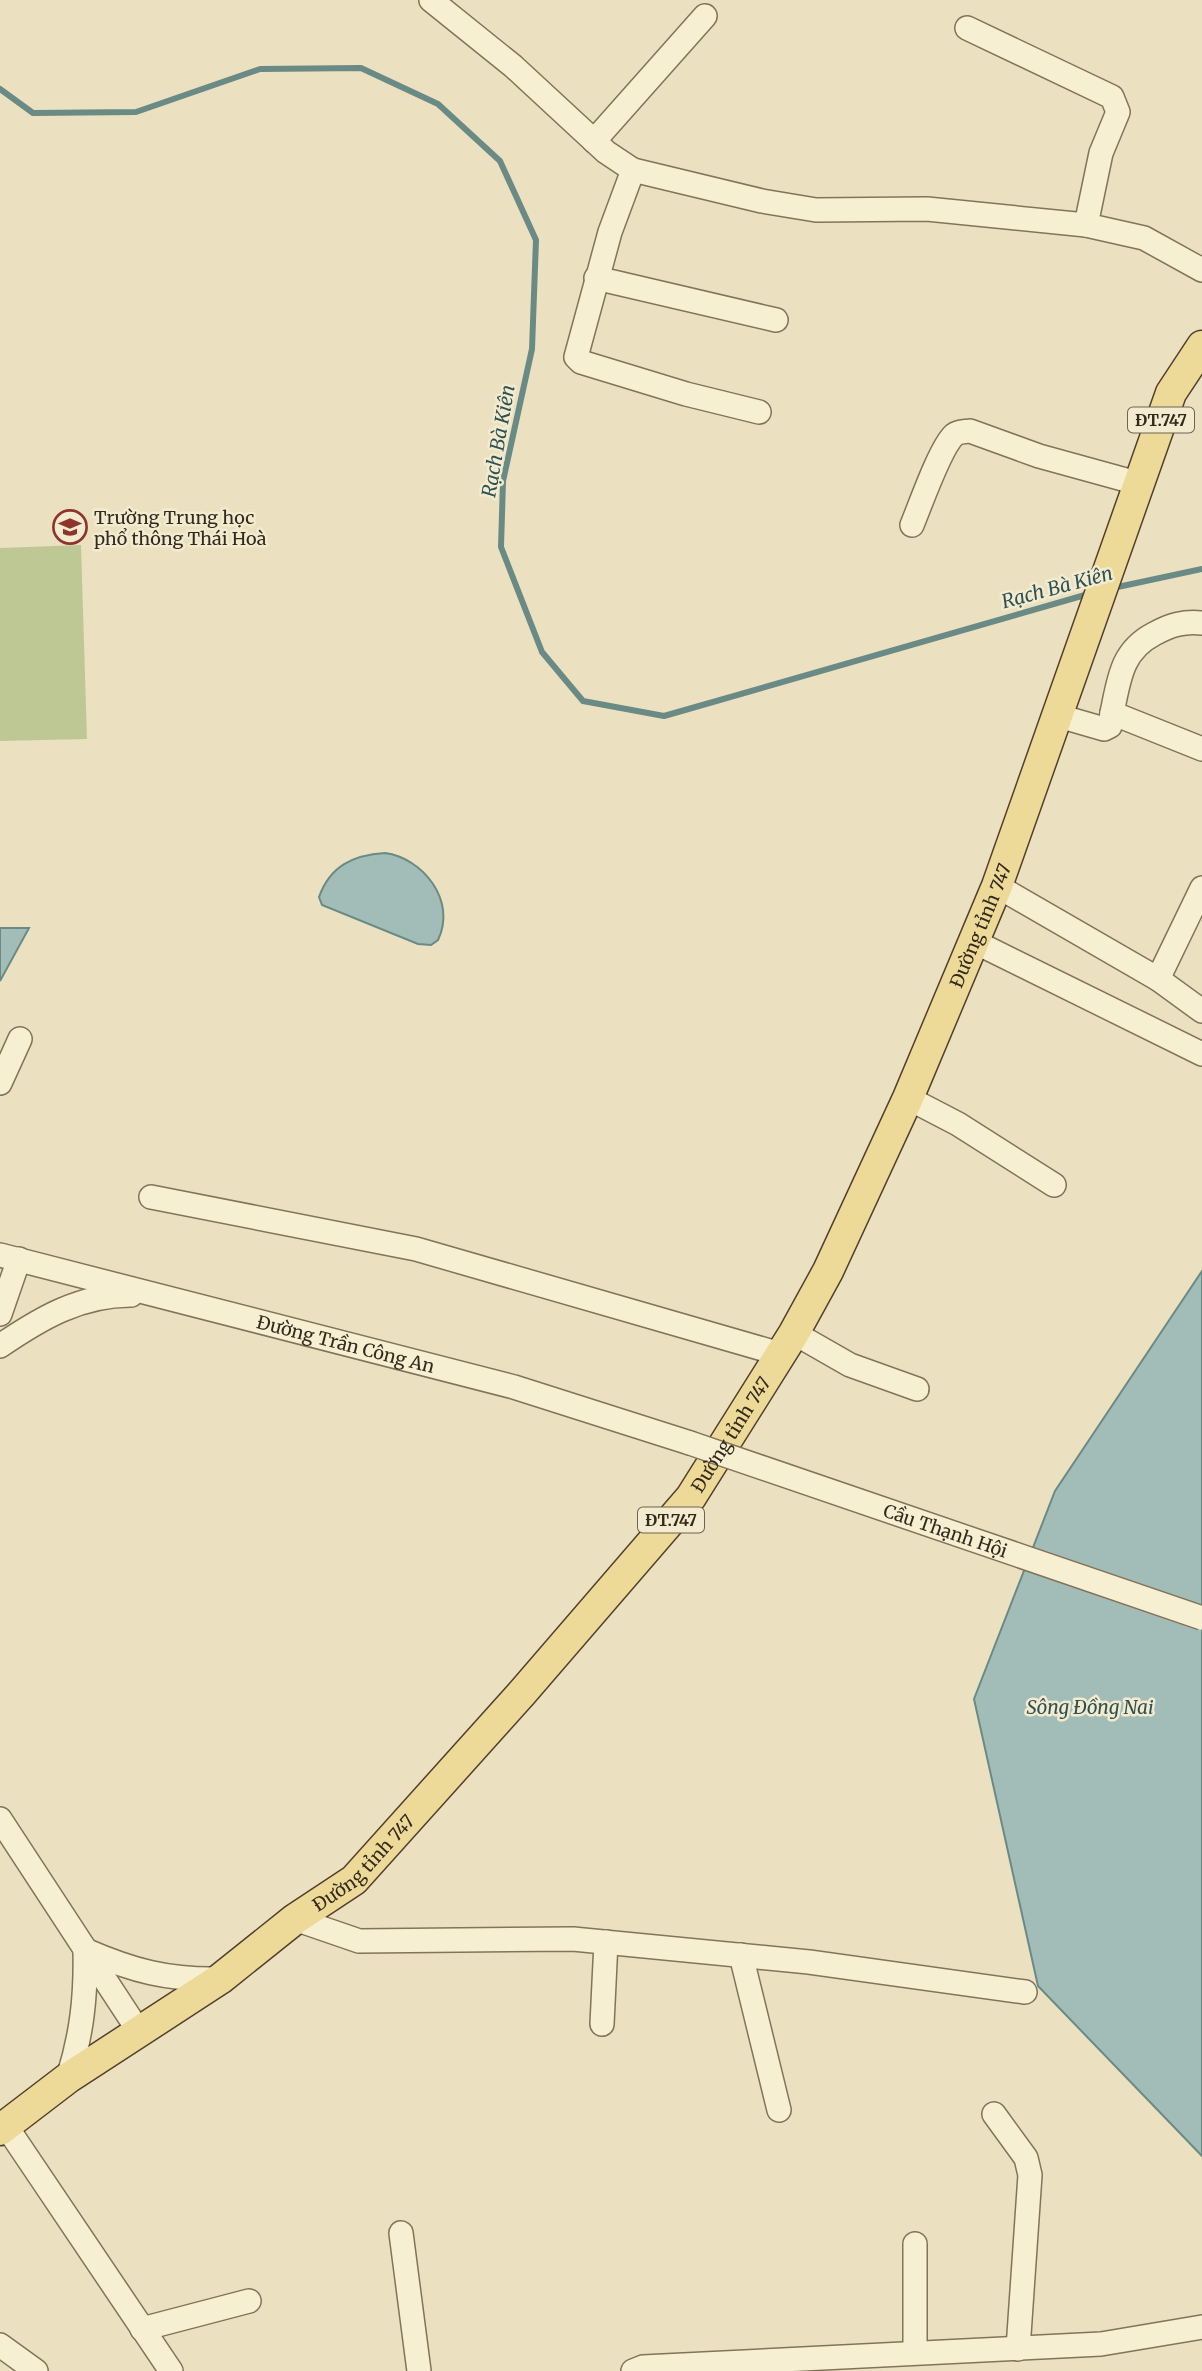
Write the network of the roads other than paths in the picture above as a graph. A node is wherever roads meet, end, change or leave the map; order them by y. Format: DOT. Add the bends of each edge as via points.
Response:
graph roads {
  1 [pos="431,0"];
  2 [pos="705,16"];
  3 [pos="967,28"];
  4 [pos="594,141"];
  5 [pos="633,170"];
  6 [pos="1086,225"];
  7 [pos="1202,270"];
  8 [pos="596,278"];
  9 [pos="776,320"];
  10 [pos="1202,346"];
  11 [pos="759,412"];
  12 [pos="1134,491"];
  13 [pos="912,525"];
  14 [pos="1202,623"];
  15 [pos="1062,707"];
  16 [pos="1112,713"];
  17 [pos="1202,749"];
  18 [pos="997,886"];
  19 [pos="1202,888"];
  20 [pos="973,941"];
  21 [pos="1158,979"];
  22 [pos="1202,1011"];
  23 [pos="20,1039"];
  24 [pos="1202,1054"];
  25 [pos="0,1083"];
  26 [pos="908,1098"];
  27 [pos="1054,1185"];
  28 [pos="151,1197"];
  29 [pos="9,1257"];
  30 [pos="158,1295"];
  31 [pos="0,1314"];
  32 [pos="787,1344"];
  33 [pos="0,1346"];
  34 [pos="917,1389"];
  35 [pos="690,1443"];
  36 [pos="1202,1618"];
  37 [pos="0,1819"];
  38 [pos="295,1919"];
  39 [pos="606,1942"];
  40 [pos="85,1950"];
  41 [pos="741,1955"];
  42 [pos="220,1979"];
  43 [pos="1025,1992"];
  44 [pos="602,2024"];
  45 [pos="138,2030"];
  46 [pos="68,2078"];
  47 [pos="779,2110"];
  48 [pos="994,2114"];
  49 [pos="3,2128"];
  50 [pos="401,2233"];
  51 [pos="915,2244"];
  52 [pos="249,2301"];
  53 [pos="1202,2327"];
  54 [pos="142,2329"];
  55 [pos="0,2345"];
  56 [pos="1018,2349"];
  57 [pos="915,2351"];
  58 [pos="36,2371"];
  59 [pos="171,2371"];
  60 [pos="419,2371"];
  61 [pos="633,2371"];
  1 -- 4 [label="street" via="513,66"];
  2 -- 4 [label="street"];
  3 -- 6 [label="street" via="1112,97 1117,105"];
  4 -- 5 [label="street"];
  5 -- 6 [label="street" via="816,210 903,207"];
  5 -- 8 [label="street"];
  6 -- 7 [label="street" via="1144,238"];
  8 -- 9 [label="street"];
  8 -- 11 [label="street" via="576,349 581,362"];
  10 -- 12 [label="main road, ĐT.747" via="1171,393"];
  12 -- 13 [label="street" via="970,431 958,432"];
  12 -- 15 [label="main road, ĐT.747"];
  14 -- 16 [label="street" via="1187,621 1140,641 1121,671"];
  15 -- 16 [label="street" via="1104,729 1110,726"];
  15 -- 18 [label="main road, Đường tỉnh 747 / ĐT.747"];
  16 -- 17 [label="street"];
  18 -- 20 [label="main road, Đường tỉnh 747 / ĐT.747"];
  18 -- 21 [label="street"];
  19 -- 21 [label="street"];
  20 -- 24 [label="street"];
  20 -- 26 [label="main road, Đường tỉnh 747 / ĐT.747"];
  21 -- 22 [label="street"];
  23 -- 25 [label="street"];
  26 -- 27 [label="street"];
  26 -- 32 [label="main road, Đường tỉnh 747 / ĐT.747" via="828,1271"];
  28 -- 32 [label="street" via="416,1249"];
  29 -- 30 [label="street, Đường Trần Công An"];
  29 -- 31 [label="street"];
  30 -- 33 [label="street" via="108,1295 75,1302"];
  30 -- 35 [label="street, Đường Trần Công An" via="514,1387"];
  32 -- 34 [label="street"];
  32 -- 38 [label="main road, Đường tỉnh 747 / ĐT.747" via="691,1497 354,1880"];
  35 -- 36 [label="street, Cầu Thạnh Hội, bridge"];
  37 -- 40 [label="street"];
  38 -- 39 [label="street" via="359,1941"];
  38 -- 42 [label="main road, Đường tỉnh 747 / ĐT.747"];
  39 -- 41 [label="street"];
  39 -- 44 [label="street"];
  40 -- 42 [label="street" via="151,1975"];
  40 -- 45 [label="street"];
  40 -- 46 [label="street" via="86,2000"];
  41 -- 43 [label="street"];
  41 -- 47 [label="street"];
  42 -- 45 [label="main road, Đường tỉnh 747 / ĐT.747"];
  45 -- 46 [label="main road, Đường tỉnh 747 / ĐT.747"];
  46 -- 49 [label="main road, Đường tỉnh 747 / ĐT.747"];
  48 -- 56 [label="street" via="1026,2158 1030,2175"];
  49 -- 54 [label="street"];
  50 -- 60 [label="street"];
  51 -- 57 [label="street"];
  52 -- 54 [label="street"];
  53 -- 56 [label="street" via="1101,2344"];
  54 -- 59 [label="street"];
  55 -- 58 [label="street"];
  56 -- 57 [label="street"];
  57 -- 61 [label="street" via="724,2361"];
}
